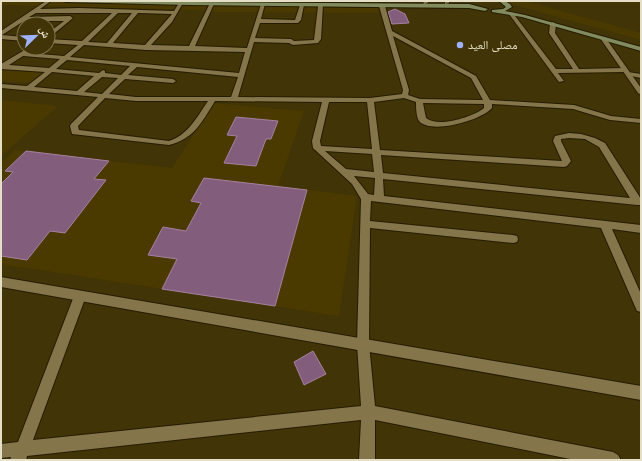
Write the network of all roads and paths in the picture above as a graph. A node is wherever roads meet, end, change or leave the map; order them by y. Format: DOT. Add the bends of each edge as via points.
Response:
graph roads {
  1 [pos="49,1"];
  2 [pos="66,1"];
  3 [pos="234,1"];
  4 [pos="502,1"];
  5 [pos="326,2"];
  6 [pos="349,2"];
  7 [pos="426,2"];
  8 [pos="447,2"];
  9 [pos="478,2"];
  10 [pos="181,4"];
  11 [pos="212,4"];
  12 [pos="263,4"];
  13 [pos="302,5"];
  14 [pos="321,6"];
  15 [pos="382,6"];
  16 [pos="486,9"];
  17 [pos="513,9"];
  18 [pos="80,10"];
  19 [pos="35,11"];
  20 [pos="116,11"];
  21 [pos="136,12"];
  22 [pos="175,12"];
  23 [pos="28,16"];
  24 [pos="56,20"];
  25 [pos="68,20"];
  26 [pos="257,22"];
  27 [pos="16,24"];
  28 [pos="554,24"];
  29 [pos="56,30"];
  30 [pos="388,31"];
  31 [pos="1,36"];
  32 [pos="16,38"];
  33 [pos="603,38"];
  34 [pos="194,40"];
  35 [pos="56,42"];
  36 [pos="641,43"];
  37 [pos="82,44"];
  38 [pos="108,45"];
  39 [pos="251,45"];
  40 [pos="146,48"];
  41 [pos="191,48"];
  42 [pos="641,49"];
  43 [pos="20,56"];
  44 [pos="44,56"];
  45 [pos="66,58"];
  46 [pos="113,62"];
  47 [pos="135,65"];
  48 [pos="2,66"];
  49 [pos="183,69"];
  50 [pos="555,70"];
  51 [pos="577,70"];
  52 [pos="50,71"];
  53 [pos="626,72"];
  54 [pos="100,75"];
  55 [pos="241,75"];
  56 [pos="641,76"];
  57 [pos="123,77"];
  58 [pos="173,81"];
  59 [pos="561,81"];
  60 [pos="1,86"];
  61 [pos="28,89"];
  62 [pos="163,93"];
  63 [pos="641,93"];
  64 [pos="78,94"];
  65 [pos="404,96"];
  66 [pos="102,97"];
  67 [pos="213,99"];
  68 [pos="234,99"];
  69 [pos="326,99"];
  70 [pos="370,100"];
  71 [pos="419,101"];
  72 [pos="488,102"];
  73 [pos="641,121"];
  74 [pos="317,148"];
  75 [pos="376,151"];
  76 [pos="343,172"];
  77 [pos="379,175"];
  78 [pos="365,197"];
  79 [pos="379,198"];
  80 [pos="639,202"];
  81 [pos="366,224"];
  82 [pos="605,225"];
  83 [pos="641,229"];
  84 [pos="513,239"];
  85 [pos="1,282"];
  86 [pos="80,296"];
  87 [pos="641,307"];
  88 [pos="363,344"];
  89 [pos="641,393"];
  90 [pos="368,412"];
  91 [pos="1,451"];
  92 [pos="20,454"];
  93 [pos="367,460"];
  94 [pos="614,460"];
  1 -- 19 [label="street"];
  2 -- 10 [label="main road"];
  3 -- 5 [label="main road"];
  4 -- 17 [label="main road"];
  5 -- 6 [label="main road"];
  6 -- 7 [label="main road"];
  7 -- 8 [label="main road"];
  8 -- 9 [label="main road"];
  9 -- 16 [label="main road" via="478,5"];
  10 -- 11 [label="main road"];
  10 -- 22 [label="street"];
  11 -- 12 [label="main road"];
  11 -- 34 [label="street"];
  12 -- 13 [label="main road"];
  12 -- 26 [label="street"];
  13 -- 14 [label="main road"];
  13 -- 26 [label="street" via="296,22"];
  14 -- 15 [label="main road"];
  14 -- 39 [label="street" via="316,42 291,41"];
  15 -- 16 [label="main road" via="468,6"];
  15 -- 30 [label="street"];
  16 -- 17 [label="main road"];
  17 -- 28 [label="main road"];
  17 -- 36 [label="main road"];
  17 -- 50 [label="street"];
  18 -- 19 [label="street"];
  18 -- 20 [label="street"];
  18 -- 25 [label="street"];
  19 -- 23 [label="street"];
  20 -- 21 [label="street"];
  20 -- 37 [label="street"];
  21 -- 22 [label="street"];
  21 -- 38 [label="street"];
  22 -- 40 [label="street"];
  24 -- 25 [label="street"];
  25 -- 29 [label="street"];
  26 -- 39 [label="street"];
  27 -- 31 [label="street"];
  28 -- 33 [label="main road"];
  28 -- 51 [label="street" via="552,33"];
  30 -- 65 [label="street" via="406,90"];
  30 -- 72 [label="street" via="474,77"];
  31 -- 32 [label="street"];
  33 -- 42 [label="main road"];
  33 -- 53 [label="street"];
  34 -- 39 [label="street"];
  34 -- 41 [label="street"];
  35 -- 37 [label="street"];
  37 -- 38 [label="street"];
  37 -- 45 [label="street"];
  38 -- 40 [label="street"];
  39 -- 41 [label="street"];
  39 -- 55 [label="street"];
  40 -- 41 [label="street"];
  43 -- 48 [label="street"];
  44 -- 45 [label="street"];
  45 -- 46 [label="street"];
  45 -- 52 [label="street"];
  46 -- 47 [label="street"];
  46 -- 54 [label="street"];
  47 -- 49 [label="street"];
  47 -- 57 [label="street"];
  48 -- 52 [label="street"];
  49 -- 55 [label="street"];
  49 -- 58 [label="street"];
  50 -- 51 [label="street"];
  50 -- 59 [label="street"];
  51 -- 53 [label="street"];
  52 -- 54 [label="street"];
  52 -- 61 [label="street"];
  53 -- 56 [label="street"];
  53 -- 63 [label="street"];
  54 -- 57 [label="street"];
  54 -- 64 [label="street"];
  55 -- 68 [label="street"];
  57 -- 58 [label="street"];
  57 -- 66 [label="street"];
  58 -- 62 [label="street"];
  60 -- 61 [label="street"];
  61 -- 64 [label="street"];
  62 -- 66 [label="street"];
  62 -- 67 [label="street"];
  64 -- 66 [label="street"];
  65 -- 70 [label="street"];
  65 -- 71 [label="street"];
  66 -- 67 [label="street" via="74,126 75,132 170,143 178,142 187,136"];
  67 -- 68 [label="street"];
  68 -- 69 [label="street"];
  69 -- 70 [label="street"];
  69 -- 74 [label="street" via="316,141"];
  70 -- 75 [label="street"];
  71 -- 72 [label="street"];
  71 -- 72 [label="street" via="422,119 431,124 447,124 477,115 488,108"];
  72 -- 73 [label="street" via="574,107 610,118"];
  74 -- 75 [label="street"];
  74 -- 76 [label="street"];
  75 -- 77 [label="street"];
  75 -- 80 [label="street" via="564,164 567,161 557,141 558,138 588,138 602,145"];
  76 -- 77 [label="street"];
  76 -- 78 [label="street"];
  77 -- 79 [label="street"];
  77 -- 80 [label="street"];
  78 -- 79 [label="street"];
  78 -- 81 [label="street"];
  79 -- 82 [label="street"];
  81 -- 84 [label="street"];
  81 -- 88 [label="street"];
  82 -- 83 [label="street"];
  82 -- 87 [label="street"];
  85 -- 86 [label="street"];
  86 -- 88 [label="street"];
  86 -- 92 [label="street"];
  88 -- 89 [label="street"];
  88 -- 90 [label="street"];
  90 -- 92 [label="street"];
  90 -- 93 [label="street"];
  90 -- 94 [label="street"];
  91 -- 92 [label="street"];
}
